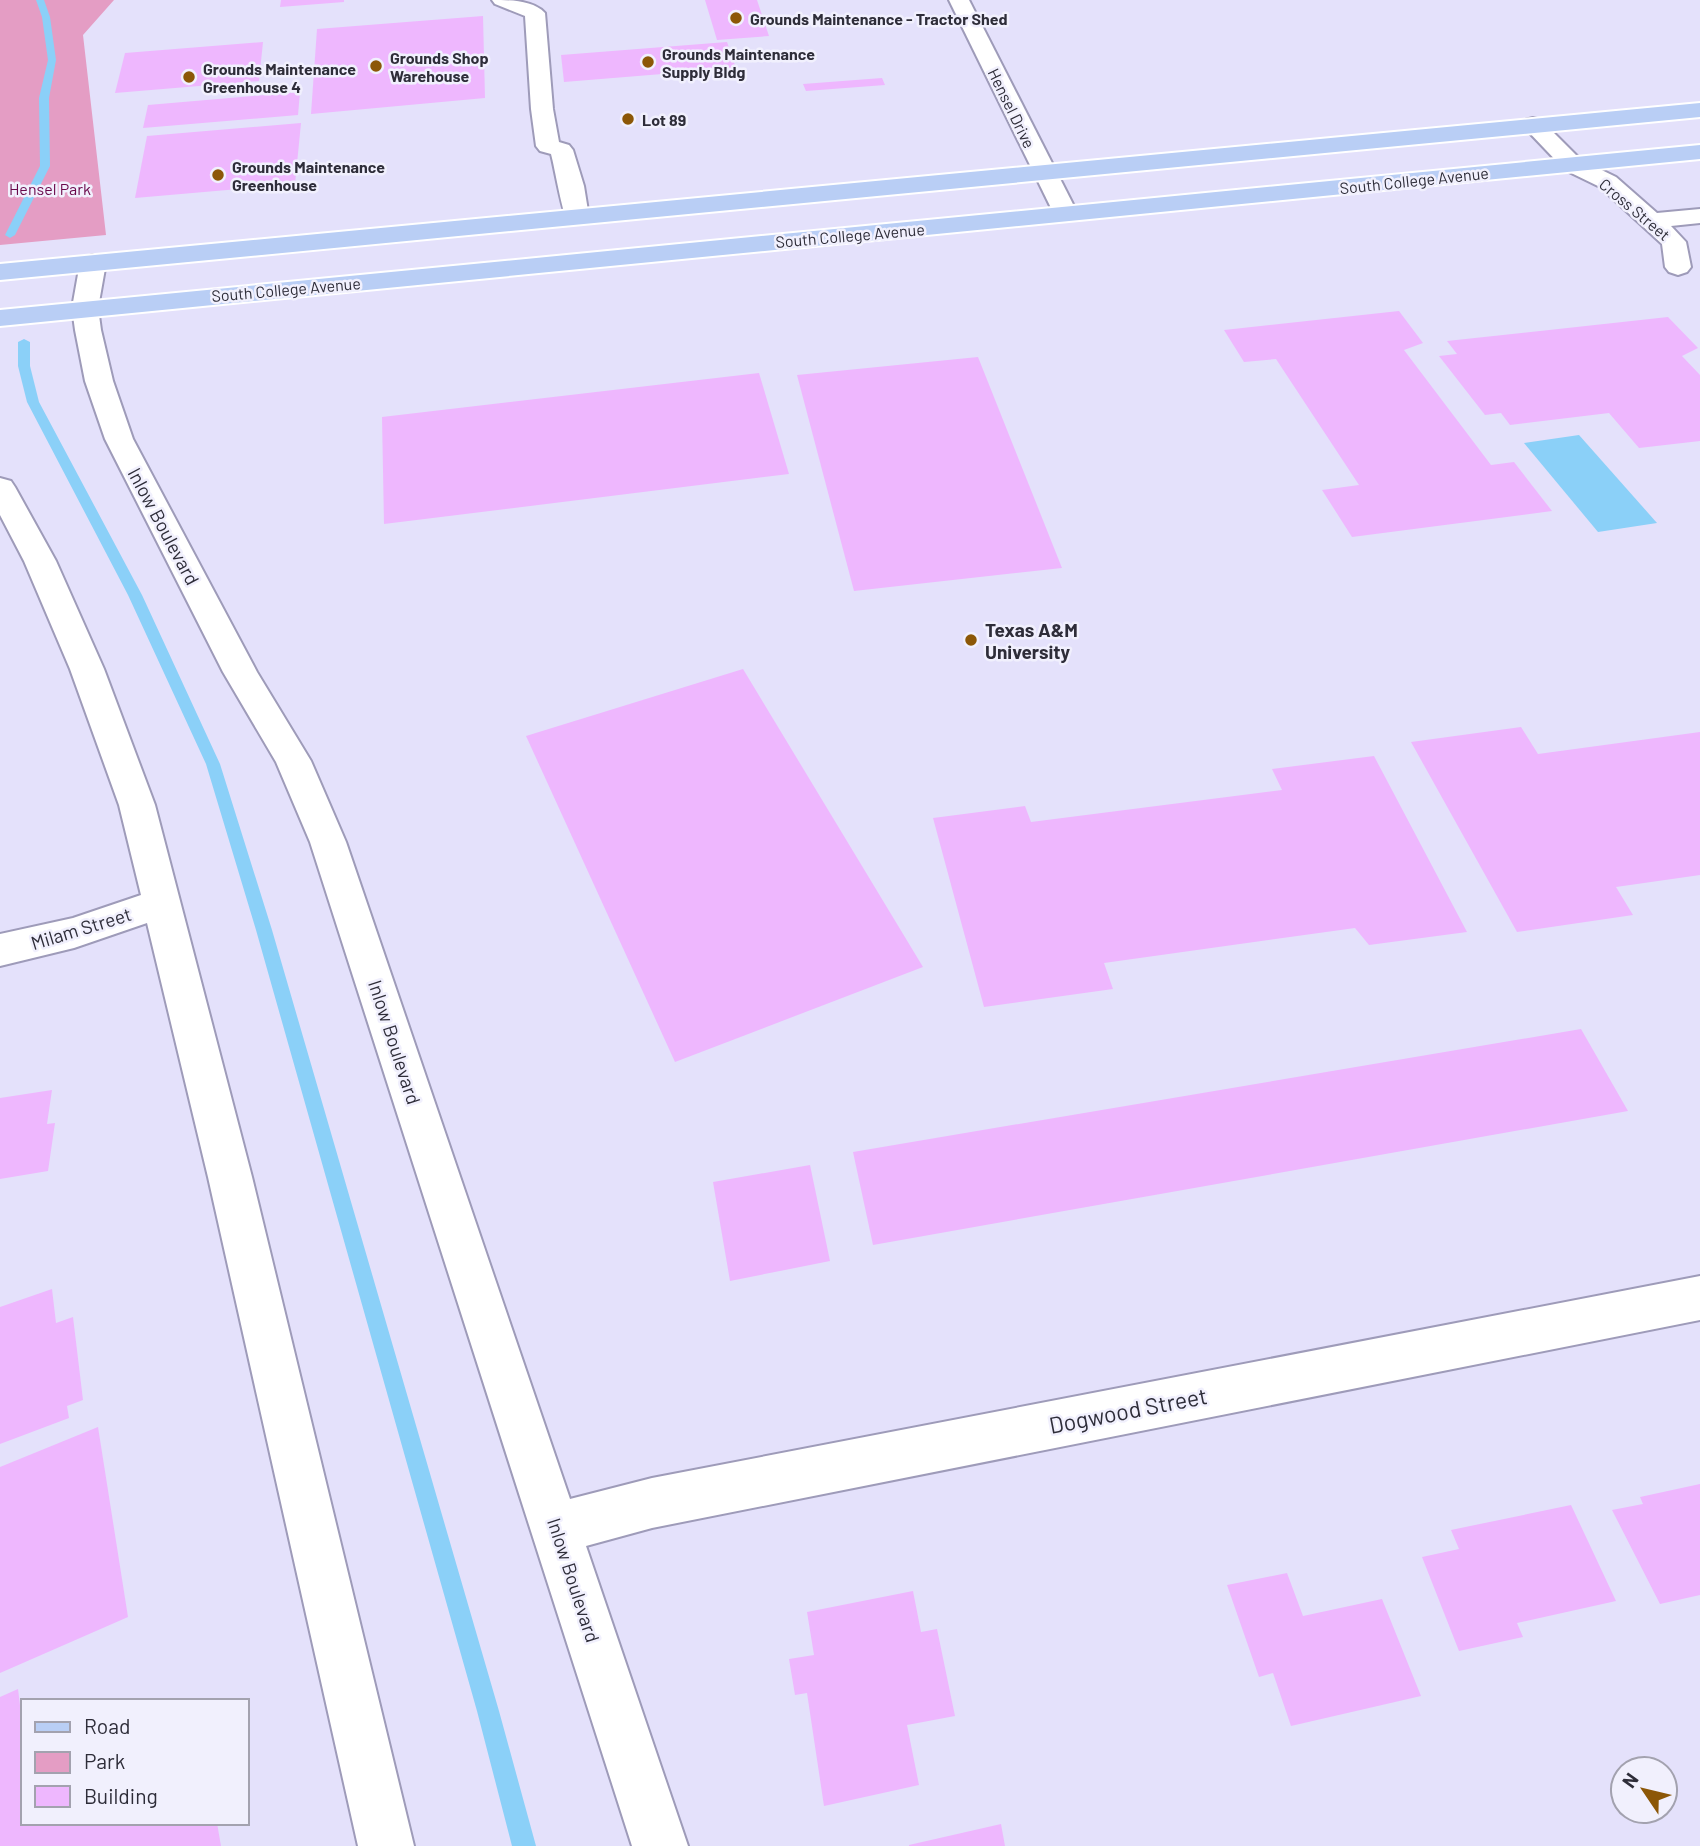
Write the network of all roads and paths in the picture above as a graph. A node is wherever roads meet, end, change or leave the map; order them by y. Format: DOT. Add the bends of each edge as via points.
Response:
graph roads {
  1 [pos="502,0"];
  2 [pos="959,0"];
  3 [pos="1700,110"];
  4 [pos="1534,125"];
  5 [pos="1700,152"];
  6 [pos="1573,165"];
  7 [pos="1044,173"];
  8 [pos="1066,214"];
  9 [pos="1700,216"];
  10 [pos="578,217"];
  11 [pos="1652,221"];
  12 [pos="1620,225"];
  13 [pos="1649,252"];
  14 [pos="586,260"];
  15 [pos="93,263"];
  16 [pos="0,272"];
  17 [pos="85,308"];
  18 [pos="0,318"];
  19 [pos="0,487"];
  20 [pos="162,903"];
  21 [pos="0,950"];
  22 [pos="1700,1298"];
  23 [pos="557,1528"];
  24 [pos="386,1846"];
  25 [pos="660,1846"];
  1 -- 10 [label="street" via="535,13 548,146 561,150"];
  2 -- 7 [label="street, Hensel Drive"];
  3 -- 4 [label="main road"];
  4 -- 6 [label="street, Cross Street"];
  4 -- 7 [label="main road"];
  5 -- 6 [label="main road, South College Avenue"];
  6 -- 8 [label="main road, South College Avenue"];
  6 -- 11 [label="street, Cross Street" via="1608,182"];
  6 -- 12 [label="street, Cross Street" via="1582,188"];
  7 -- 8 [label="street, Hensel Drive"];
  7 -- 10 [label="main road"];
  8 -- 14 [label="main road, South College Avenue"];
  9 -- 11 [label="street"];
  10 -- 14 [label="main road"];
  10 -- 15 [label="main road"];
  11 -- 13 [label="street, Cross Street" via="1674,242 1685,274"];
  14 -- 17 [label="main road, South College Avenue"];
  15 -- 16 [label="main road"];
  15 -- 17 [label="street, Inlow Boulevard"];
  17 -- 18 [label="main road, South College Avenue"];
  17 -- 23 [label="street, Inlow Boulevard" via="99,381 119,439 240,672 293,761 328,842"];
  19 -- 20 [label="street" via="40,561 87,669 137,805"];
  20 -- 21 [label="street, Milam Street" via="74,933"];
  20 -- 24 [label="street"];
  22 -- 23 [label="street, Dogwood Street" via="652,1503"];
  23 -- 25 [label="street, Inlow Boulevard"];
}
